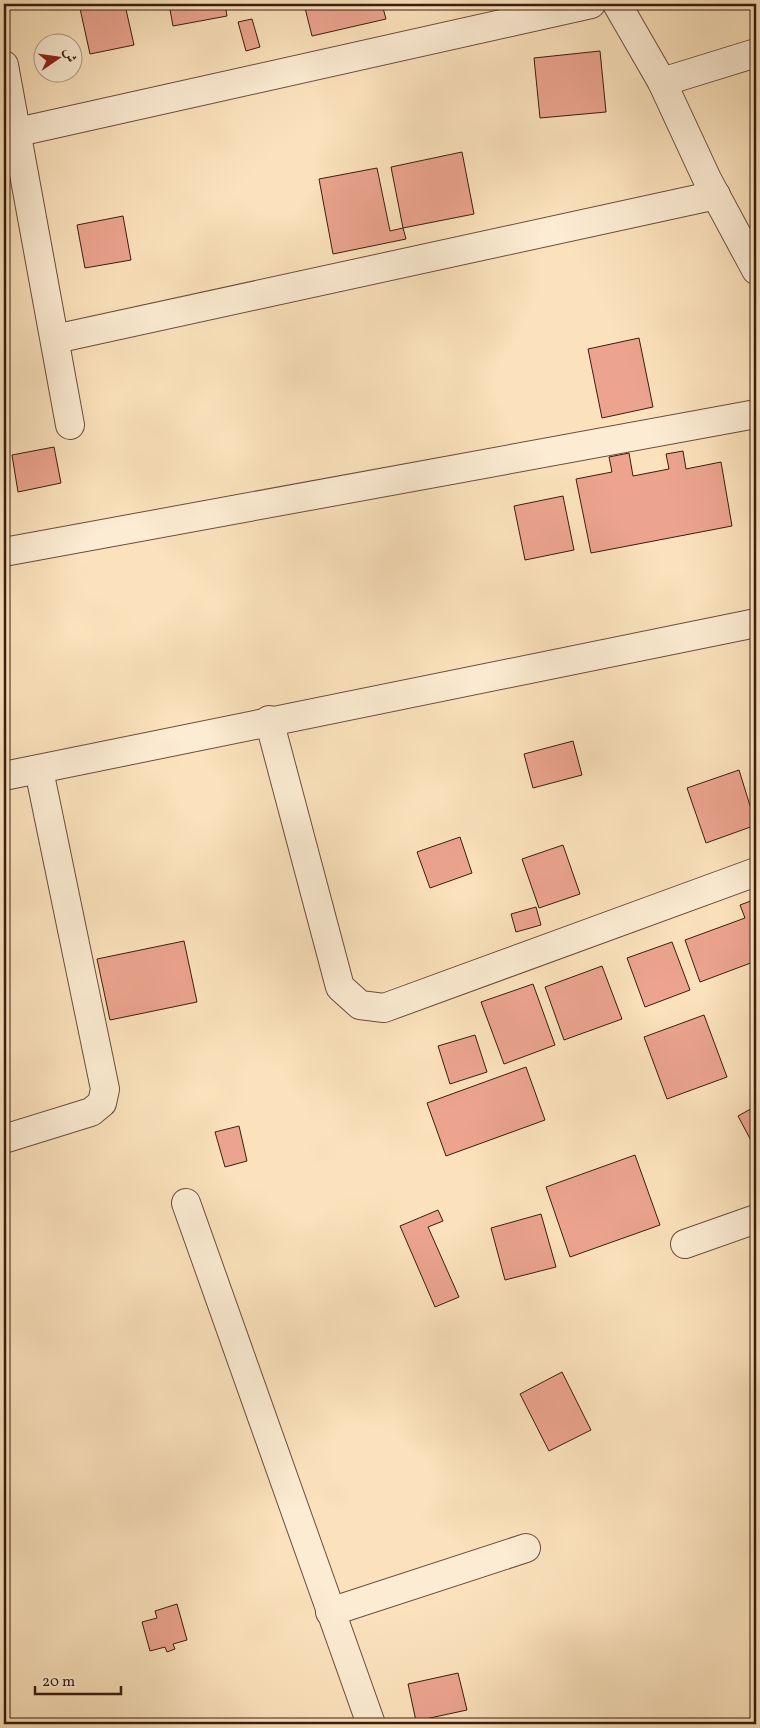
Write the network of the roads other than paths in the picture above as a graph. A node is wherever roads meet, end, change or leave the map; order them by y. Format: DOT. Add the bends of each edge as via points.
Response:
graph roads {
  1 [pos="591,4"];
  2 [pos="617,4"];
  3 [pos="756,53"];
  4 [pos="4,65"];
  5 [pos="662,82"];
  6 [pos="18,132"];
  7 [pos="716,196"];
  8 [pos="756,270"];
  9 [pos="55,339"];
  10 [pos="756,414"];
  11 [pos="70,425"];
  12 [pos="4,552"];
  13 [pos="756,623"];
  14 [pos="269,720"];
  15 [pos="39,770"];
  16 [pos="4,776"];
  17 [pos="756,872"];
  18 [pos="4,1139"];
  19 [pos="186,1203"];
  20 [pos="756,1219"];
  21 [pos="685,1244"];
  22 [pos="526,1548"];
  23 [pos="330,1612"];
  24 [pos="371,1724"];
  1 -- 6 [label="street"];
  2 -- 5 [label="street"];
  3 -- 5 [label="street"];
  4 -- 6 [label="street"];
  5 -- 7 [label="street"];
  6 -- 9 [label="street"];
  7 -- 8 [label="street"];
  7 -- 9 [label="street"];
  9 -- 11 [label="street"];
  10 -- 12 [label="street"];
  13 -- 14 [label="street"];
  14 -- 15 [label="street"];
  14 -- 17 [label="street" via="340,987 360,1006 384,1008"];
  15 -- 16 [label="street"];
  15 -- 18 [label="street" via="105,1089 102,1103 91,1112"];
  19 -- 23 [label="street"];
  20 -- 21 [label="street"];
  22 -- 23 [label="street"];
  23 -- 24 [label="street"];
}
